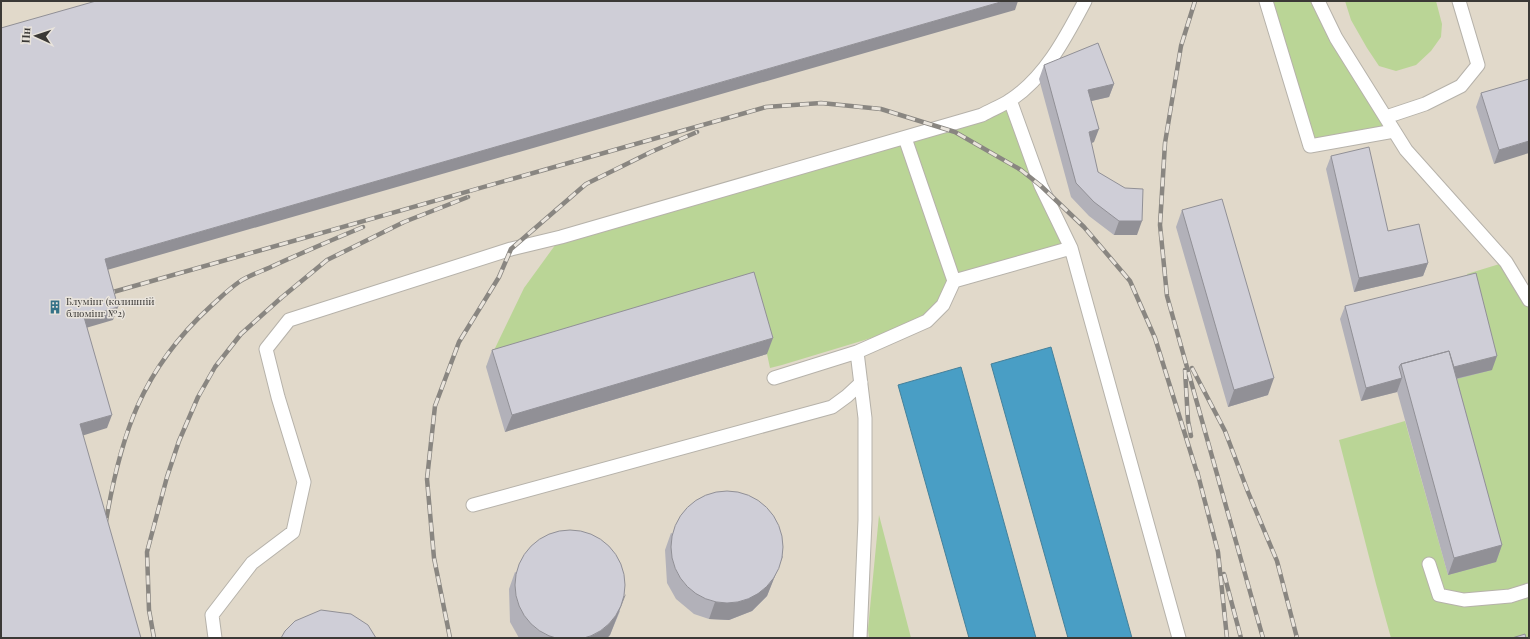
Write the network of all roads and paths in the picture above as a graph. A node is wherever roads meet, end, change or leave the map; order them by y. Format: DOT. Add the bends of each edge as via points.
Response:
graph roads {
  1 [pos="1085,1"];
  2 [pos="1266,1"];
  3 [pos="1318,1"];
  4 [pos="1460,1"];
  5 [pos="1010,100"];
  6 [pos="1386,118"];
  7 [pos="1394,131"];
  8 [pos="905,138"];
  9 [pos="1071,248"];
  10 [pos="954,281"];
  11 [pos="1529,300"];
  12 [pos="857,352"];
  13 [pos="774,378"];
  14 [pos="861,383"];
  15 [pos="473,505"];
  16 [pos="1430,564"];
  17 [pos="1529,590"];
  18 [pos="215,638"];
  19 [pos="860,638"];
  20 [pos="1179,638"];
  1 -- 5 [label="lane" via="1044,68"];
  2 -- 7 [label="lane" via="1310,146"];
  3 -- 6 [label="lane" via="1336,38"];
  4 -- 6 [label="lane" via="1478,65 1461,86 1425,104"];
  5 -- 8 [label="lane" via="982,115"];
  5 -- 9 [label="lane" via="1041,186"];
  6 -- 7 [label="lane"];
  7 -- 11 [label="lane" via="1406,150 1506,262"];
  8 -- 10 [label="lane"];
  8 -- 18 [label="lane" via="561,237 511,249 289,320 266,349 304,482 293,532 252,563 212,615"];
  9 -- 10 [label="lane"];
  9 -- 20 [label="lane"];
  10 -- 12 [label="lane" via="943,305 927,321"];
  12 -- 13 [label="lane"];
  12 -- 14 [label="lane"];
  14 -- 15 [label="lane" via="832,407"];
  14 -- 19 [label="lane" via="865,418 865,520"];
  16 -- 17 [label="lane" via="1439,595 1464,600 1510,596"];
}
